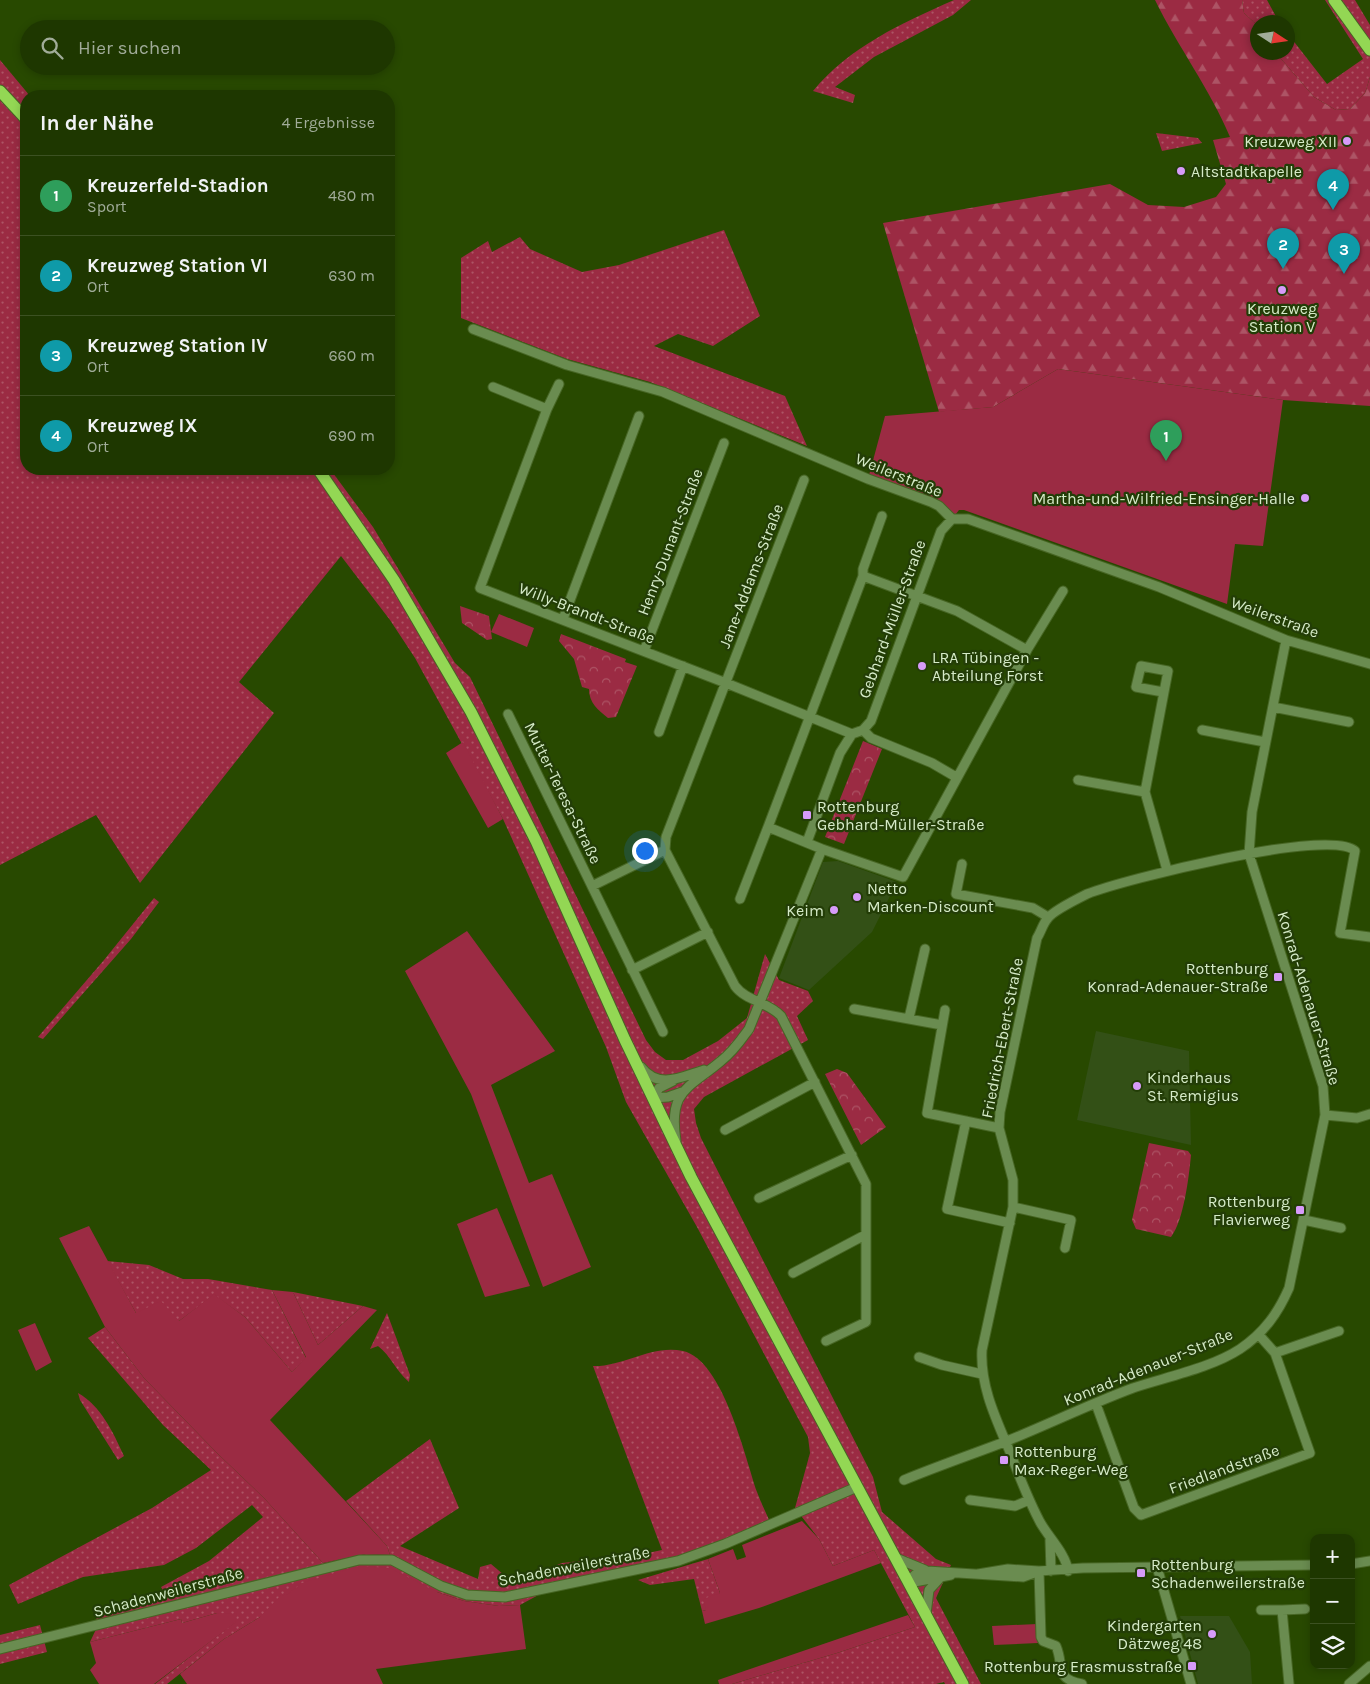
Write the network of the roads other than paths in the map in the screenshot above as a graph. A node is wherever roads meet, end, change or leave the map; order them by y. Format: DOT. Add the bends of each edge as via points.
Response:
graph roads {
  1 [pos="1334,0"];
  2 [pos="1370,50"];
  3 [pos="0,92"];
  4 [pos="20,113"];
  5 [pos="473,330"];
  6 [pos="558,384"];
  7 [pos="493,387"];
  8 [pos="547,408"];
  9 [pos="639,416"];
  10 [pos="724,443"];
  11 [pos="322,475"];
  12 [pos="804,480"];
  13 [pos="882,516"];
  14 [pos="952,518"];
  15 [pos="863,576"];
  16 [pos="1063,591"];
  17 [pos="916,595"];
  18 [pos="563,619"];
  19 [pos="1286,640"];
  20 [pos="1027,650"];
  21 [pos="644,651"];
  22 [pos="1370,664"];
  23 [pos="683,666"];
  24 [pos="726,683"];
  25 [pos="1163,692"];
  26 [pos="1273,707"];
  27 [pos="508,714"];
  28 [pos="810,717"];
  29 [pos="1349,722"];
  30 [pos="863,730"];
  31 [pos="1202,730"];
  32 [pos="658,732"];
  33 [pos="852,734"];
  34 [pos="1265,742"];
  35 [pos="956,777"];
  36 [pos="1078,780"];
  37 [pos="1145,792"];
  38 [pos="768,826"];
  39 [pos="807,842"];
  40 [pos="822,849"];
  41 [pos="665,850"];
  42 [pos="1249,854"];
  43 [pos="962,864"];
  44 [pos="1167,870"];
  45 [pos="592,886"];
  46 [pos="740,899"];
  47 [pos="1048,917"];
  48 [pos="708,932"];
  49 [pos="1370,937"];
  50 [pos="925,949"];
  51 [pos="632,970"];
  52 [pos="760,1001"];
  53 [pos="854,1010"];
  54 [pos="945,1010"];
  55 [pos="909,1018"];
  56 [pos="942,1025"];
  57 [pos="663,1032"];
  58 [pos="632,1055"];
  59 [pos="709,1069"];
  60 [pos="678,1078"];
  61 [pos="815,1082"];
  62 [pos="682,1092"];
  63 [pos="653,1098"];
  64 [pos="1370,1114"];
  65 [pos="1325,1115"];
  66 [pos="966,1121"];
  67 [pos="999,1128"];
  68 [pos="725,1130"];
  69 [pos="679,1153"];
  70 [pos="852,1155"];
  71 [pos="759,1198"];
  72 [pos="1013,1207"];
  73 [pos="1304,1220"];
  74 [pos="1010,1223"];
  75 [pos="1341,1228"];
  76 [pos="865,1235"];
  77 [pos="1065,1248"];
  78 [pos="793,1273"];
  79 [pos="1339,1331"];
  80 [pos="1259,1335"];
  81 [pos="826,1341"];
  82 [pos="1275,1354"];
  83 [pos="919,1356"];
  84 [pos="982,1374"];
  85 [pos="1096,1404"];
  86 [pos="1005,1441"];
  87 [pos="904,1480"];
  88 [pos="857,1487"];
  89 [pos="970,1500"];
  90 [pos="1029,1500"];
  91 [pos="1050,1540"];
  92 [pos="896,1558"];
  93 [pos="1370,1561"];
  94 [pos="1355,1563"];
  95 [pos="1310,1565"];
  96 [pos="1157,1567"];
  97 [pos="930,1571"];
  98 [pos="1051,1571"];
  99 [pos="1068,1571"];
  100 [pos="1039,1572"];
  101 [pos="955,1574"];
  102 [pos="939,1578"];
  103 [pos="909,1582"];
  104 [pos="1305,1609"];
  105 [pos="1261,1610"];
  106 [pos="1282,1610"];
  107 [pos="926,1614"];
  108 [pos="0,1649"];
  109 [pos="1370,1666"];
  110 [pos="963,1684"];
  111 [pos="1082,1684"];
  112 [pos="1191,1684"];
  113 [pos="1288,1684"];
  114 [pos="1349,1684"];
  1 -- 2 [label="main road"];
  3 -- 4 [label="main road"];
  5 -- 14 [label="street, Weilerstraße" via="567,365 663,392 868,479 931,502"];
  6 -- 8 [label="street"];
  7 -- 8 [label="street"];
  8 -- 18 [label="street, Willy-Brandt-Straße" via="480,588"];
  9 -- 18 [label="street"];
  10 -- 21 [label="street, Henry-Dunant-Straße"];
  11 -- 58 [label="main road" via="398,586 471,712 536,841"];
  12 -- 24 [label="street, Jane-Addams-Straße"];
  13 -- 15 [label="street" via="862,569"];
  14 -- 17 [label="street, Gebhard-Müller-Straße" via="941,531"];
  14 -- 19 [label="street, Weilerstraße" via="968,519 1082,559"];
  15 -- 17 [label="street"];
  15 -- 28 [label="street"];
  16 -- 20 [label="street"];
  17 -- 20 [label="street" via="957,611"];
  17 -- 30 [label="street, Gebhard-Müller-Straße" via="871,721"];
  18 -- 21 [label="street, Willy-Brandt-Straße"];
  19 -- 22 [label="street, Weilerstraße"];
  19 -- 26 [label="street, Konrad-Adenauer-Straße"];
  20 -- 35 [label="street"];
  21 -- 23 [label="street, Willy-Brandt-Straße"];
  23 -- 24 [label="street, Willy-Brandt-Straße"];
  23 -- 32 [label="street"];
  24 -- 28 [label="street, Willy-Brandt-Straße"];
  24 -- 41 [label="street, Jane-Addams-Straße" via="666,837"];
  25 -- 37 [label="street"];
  26 -- 29 [label="street"];
  26 -- 34 [label="street, Konrad-Adenauer-Straße"];
  27 -- 45 [label="street, Mutter-Teresa-Straße"];
  28 -- 33 [label="street, Willy-Brandt-Straße"];
  28 -- 38 [label="street"];
  30 -- 33 [label="street"];
  30 -- 35 [label="street" via="871,738 932,763"];
  31 -- 34 [label="street"];
  33 -- 39 [label="street" via="840,753"];
  34 -- 42 [label="street, Konrad-Adenauer-Straße" via="1252,812"];
  35 -- 40 [label="street" via="903,877"];
  36 -- 37 [label="street"];
  37 -- 44 [label="street"];
  38 -- 39 [label="street"];
  38 -- 46 [label="street"];
  39 -- 40 [label="street"];
  40 -- 52 [label="street"];
  41 -- 45 [label="street, Mutter-Teresa-Straße"];
  41 -- 48 [label="street"];
  42 -- 44 [label="street"];
  42 -- 49 [label="street" via="1326,845 1353,848 1354,862 1340,933"];
  42 -- 65 [label="street, Konrad-Adenauer-Straße" via="1323,1086"];
  43 -- 47 [label="street" via="956,894 1033,908"];
  44 -- 47 [label="street" via="1086,895"];
  45 -- 51 [label="street, Mutter-Teresa-Straße"];
  47 -- 67 [label="street, Friedrich-Ebert-Straße" via="1037,938 1031,962"];
  48 -- 51 [label="street"];
  48 -- 52 [label="street" via="739,992"];
  50 -- 55 [label="street"];
  51 -- 57 [label="street, Mutter-Teresa-Straße"];
  52 -- 59 [label="street" via="749,1029 738,1044"];
  52 -- 61 [label="street" via="781,1016"];
  53 -- 55 [label="street"];
  54 -- 56 [label="street"];
  55 -- 56 [label="street"];
  56 -- 66 [label="street" via="926,1113"];
  58 -- 60 [label="street" via="655,1080"];
  58 -- 63 [label="main road"];
  59 -- 60 [label="street"];
  59 -- 62 [label="street"];
  60 -- 63 [label="street" via="660,1088"];
  61 -- 68 [label="street"];
  61 -- 70 [label="street"];
  62 -- 63 [label="street"];
  62 -- 69 [label="street" via="674,1115"];
  63 -- 69 [label="main road"];
  64 -- 65 [label="street" via="1357,1118"];
  65 -- 73 [label="street, Konrad-Adenauer-Straße"];
  66 -- 67 [label="street"];
  66 -- 74 [label="street" via="947,1209"];
  67 -- 72 [label="street, Friedrich-Ebert-Straße" via="1013,1180"];
  69 -- 88 [label="main road"];
  70 -- 71 [label="street"];
  70 -- 76 [label="street" via="866,1184"];
  72 -- 74 [label="street, Friedrich-Ebert-Straße"];
  72 -- 77 [label="street" via="1071,1220"];
  73 -- 75 [label="street"];
  73 -- 80 [label="street, Konrad-Adenauer-Straße" via="1289,1288 1270,1323"];
  74 -- 84 [label="street, Friedrich-Ebert-Straße" via="982,1350"];
  76 -- 78 [label="street"];
  76 -- 81 [label="street" via="866,1322"];
  79 -- 82 [label="street"];
  80 -- 82 [label="street, Friedlandstraße"];
  80 -- 85 [label="street, Konrad-Adenauer-Straße" via="1216,1360"];
  82 -- 85 [label="street, Friedlandstraße" via="1310,1453 1141,1515 1134,1508"];
  83 -- 84 [label="street"];
  84 -- 86 [label="street, Friedrich-Ebert-Straße"];
  85 -- 86 [label="street, Konrad-Adenauer-Straße"];
  86 -- 87 [label="street, Konrad-Adenauer-Straße"];
  86 -- 90 [label="street, Friedrich-Ebert-Straße"];
  88 -- 92 [label="main road"];
  88 -- 108 [label="street, Schadenweilerstraße" via="678,1561 505,1597 467,1596 392,1560 359,1560"];
  89 -- 90 [label="street" via="1016,1506"];
  90 -- 91 [label="street, Friedrich-Ebert-Straße"];
  91 -- 98 [label="street, Friedrich-Ebert-Straße"];
  91 -- 99 [label="street, Friedrich-Ebert-Straße" via="1066,1561"];
  92 -- 97 [label="street"];
  92 -- 103 [label="main road"];
  93 -- 94 [label="street"];
  95 -- 96 [label="street"];
  96 -- 99 [label="street"];
  96 -- 112 [label="street"];
  97 -- 101 [label="street"];
  97 -- 103 [label="street" via="918,1572"];
  98 -- 99 [label="street"];
  98 -- 100 [label="street"];
  100 -- 101 [label="street" via="1008,1569"];
  100 -- 111 [label="street" via="1041,1637 1046,1643 1056,1646 1061,1672 1069,1682"];
  101 -- 102 [label="street"];
  102 -- 103 [label="street"];
  102 -- 107 [label="street" via="929,1590"];
  103 -- 107 [label="main road"];
  104 -- 106 [label="street"];
  105 -- 106 [label="street"];
  106 -- 113 [label="street"];
  107 -- 110 [label="main road"];
  109 -- 114 [label="street"];
}
